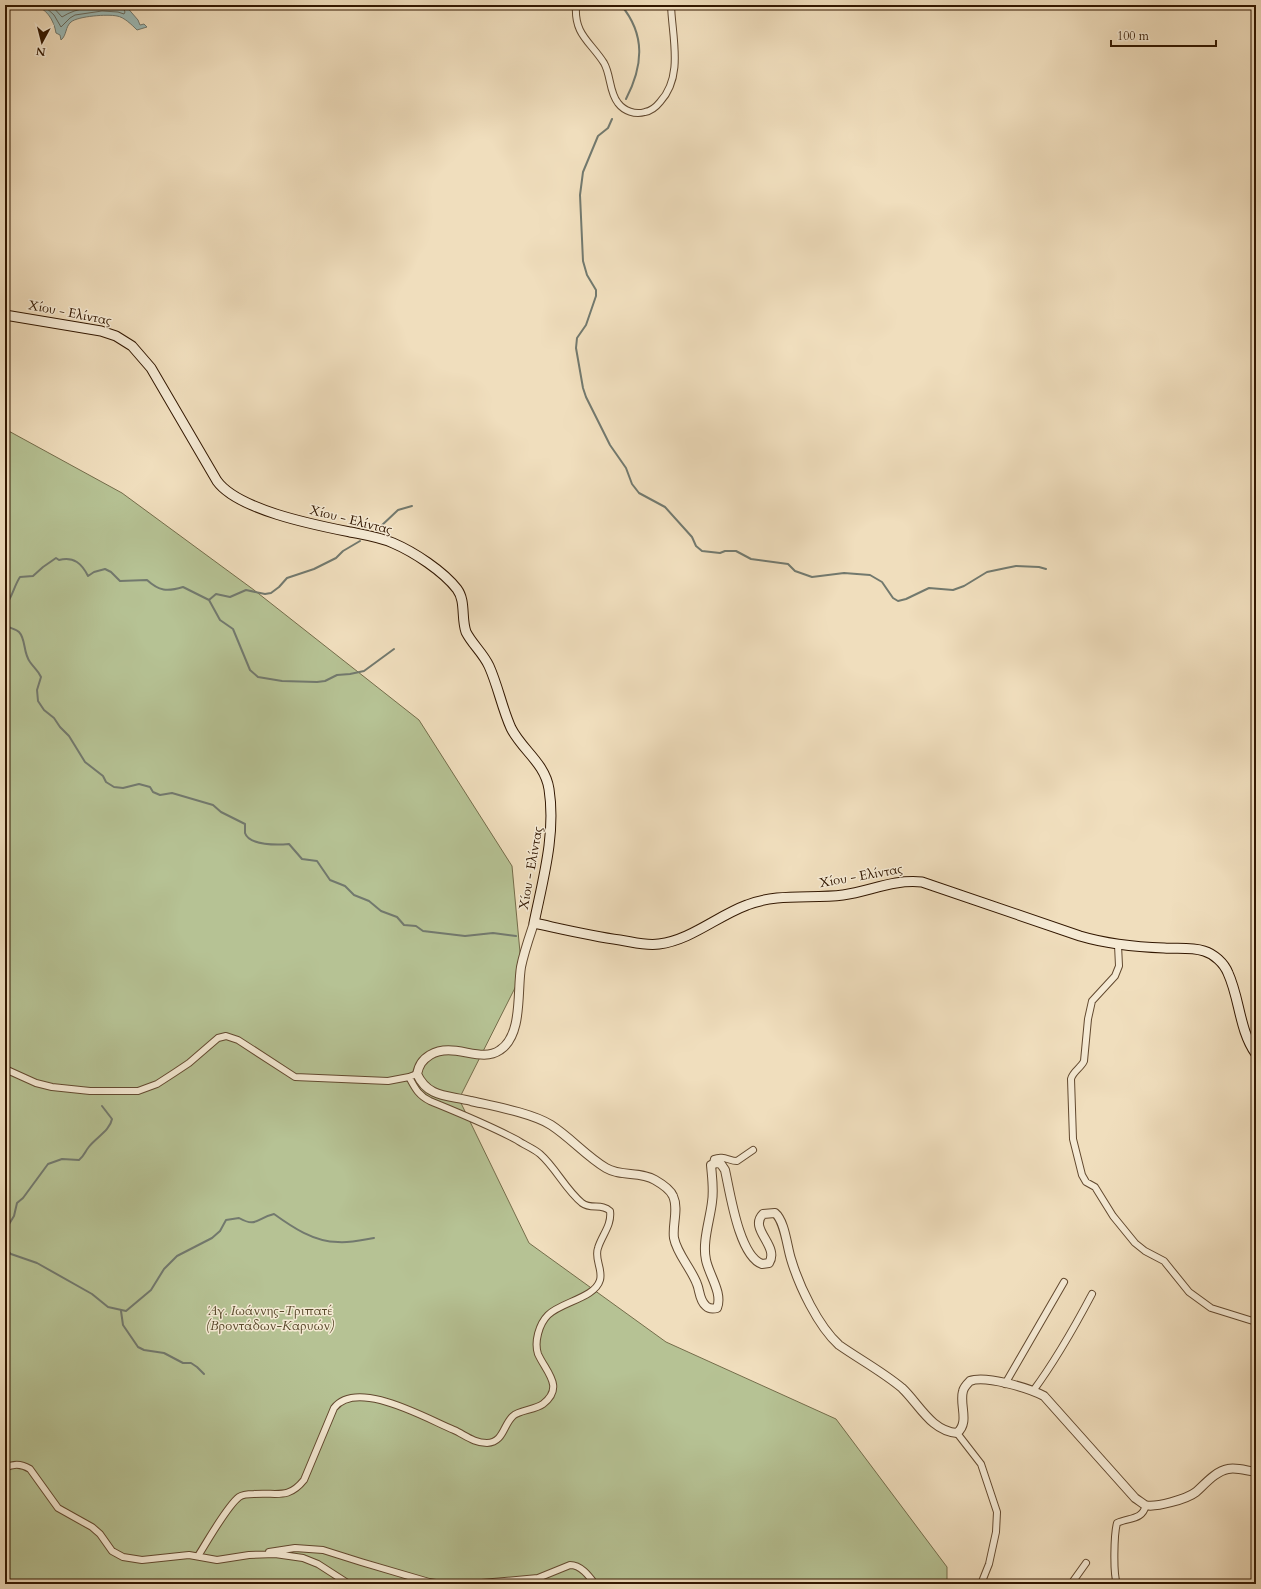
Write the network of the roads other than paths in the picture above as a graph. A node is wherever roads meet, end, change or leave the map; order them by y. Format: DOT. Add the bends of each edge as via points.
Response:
graph roads {
  1 [pos="576,5"];
  2 [pos="671,5"];
  3 [pos="5,315"];
  4 [pos="534,923"];
  5 [pos="1118,945"];
  6 [pos="1256,1054"];
  7 [pos="5,1069"];
  8 [pos="413,1075"];
  9 [pos="753,1150"];
  10 [pos="713,1163"];
  11 [pos="1064,1282"];
  12 [pos="1092,1294"];
  13 [pos="1256,1322"];
  14 [pos="1005,1384"];
  15 [pos="1033,1391"];
  16 [pos="957,1433"];
  17 [pos="5,1468"];
  18 [pos="1256,1472"];
  19 [pos="1146,1505"];
  20 [pos="261,1554"];
  21 [pos="198,1556"];
  22 [pos="1086,1563"];
  23 [pos="349,1584"];
  24 [pos="595,1584"];
  25 [pos="981,1584"];
  26 [pos="1071,1584"];
  27 [pos="1117,1584"];
  1 -- 2 [label="street" via="578,26 583,37 604,63 615,99 622,108 636,113 654,108 663,99 669,86 675,60"];
  3 -- 4 [label="main road, Χίου - Ελίντας" via="101,331 121,339 132,346 151,368 217,481 231,495 282,515 393,543 430,566 453,585 461,596 466,631 489,667 512,730 542,769 548,782 551,834"];
  4 -- 5 [label="main road, Χίου - Ελίντας" via="590,935 660,944 694,933 757,901 844,895 908,880 922,882 1080,936"];
  4 -- 8 [label="street" via="518,986 517,1019 507,1043 499,1051 490,1054 446,1049 436,1051 423,1060"];
  5 -- 6 [label="main road, Χίου - Ελίντας" via="1191,948 1216,958 1228,972 1248,1041"];
  5 -- 13 [label="street" via="1118,971 1092,1001 1083,1065 1071,1078 1073,1139 1082,1175 1086,1182 1099,1192 1113,1216 1135,1243 1164,1261 1189,1292 1215,1310"];
  7 -- 8 [label="street" via="52,1087 138,1091 157,1084 189,1063 218,1038 226,1036 238,1040 295,1077 388,1081"];
  8 -- 10 [label="street" via="436,1094 543,1120 607,1168 619,1173 652,1178 666,1187 674,1197 676,1245 706,1307 714,1309 718,1305 718,1296 706,1260 713,1199"];
  8 -- 21 [label="street" via="416,1091 423,1097 498,1130 534,1150 582,1203 605,1207 610,1211 609,1225 597,1249 600,1277 598,1285 587,1294 556,1308 539,1329 538,1352 552,1378 552,1394 542,1405 512,1416 503,1433 493,1442 478,1442 467,1438 412,1410 362,1397 343,1399 334,1408 304,1480 298,1487 293,1492 266,1492 240,1497"];
  9 -- 10 [label="street" via="738,1161 718,1158 714,1159"];
  10 -- 16 [label="street" via="721,1164 725,1170 740,1236 752,1258 762,1264 769,1263 771,1249 763,1235 759,1220 763,1214 775,1213 781,1221 791,1260 803,1290 831,1338 902,1388 936,1425"];
  11 -- 14 [label="street"];
  12 -- 15 [label="street" via="1068,1340"];
  14 -- 15 [label="street"];
  14 -- 16 [label="street" via="980,1379 970,1381 963,1391 963,1424"];
  15 -- 19 [label="street" via="1052,1403 1130,1492"];
  16 -- 25 [label="street" via="980,1464 997,1512 996,1532 989,1564"];
  17 -- 21 [label="street" via="15,1465 30,1468 58,1508 92,1527 118,1555 142,1560 177,1555"];
  18 -- 19 [label="street" via="1228,1469 1220,1472 1186,1498"];
  19 -- 27 [label="street" via="1141,1515 1117,1523 1114,1567"];
  20 -- 21 [label="street" via="217,1560"];
  20 -- 23 [label="street" via="308,1560 328,1569"];
  20 -- 24 [label="street" via="284,1548 315,1548 442,1584 538,1578 574,1565"];
  22 -- 26 [label="street"];
}
